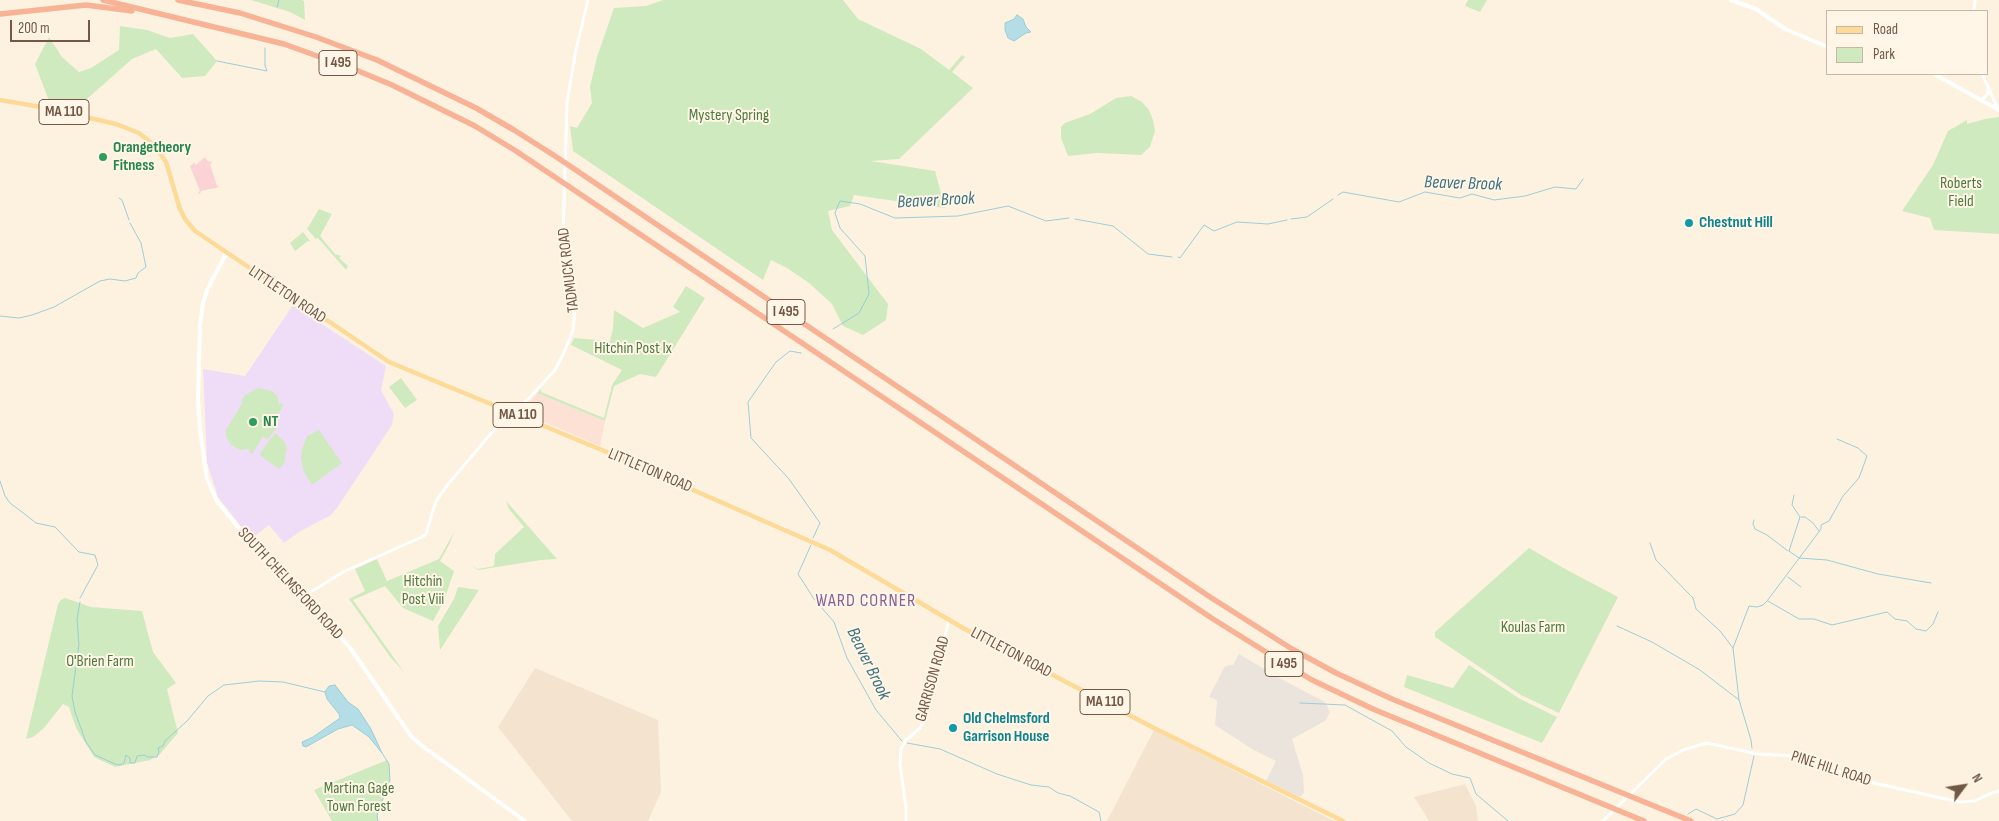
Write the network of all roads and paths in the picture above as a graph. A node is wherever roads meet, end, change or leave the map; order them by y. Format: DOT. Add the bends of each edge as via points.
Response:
graph roads {
  1 [pos="103,0"];
  2 [pos="178,0"];
  3 [pos="190,0"];
  4 [pos="588,0"];
  5 [pos="1731,0"];
  6 [pos="214,8"];
  7 [pos="2,13"];
  8 [pos="155,13"];
  9 [pos="1826,47"];
  10 [pos="1936,75"];
  11 [pos="1982,75"];
  12 [pos="1986,82"];
  13 [pos="0,100"];
  14 [pos="1982,100"];
  15 [pos="1999,109"];
  16 [pos="226,254"];
  17 [pos="512,412"];
  18 [pos="304,596"];
  19 [pos="949,620"];
  20 [pos="1999,791"];
  21 [pos="525,821"];
  22 [pos="906,821"];
  23 [pos="1343,821"];
  24 [pos="1602,821"];
  25 [pos="1644,821"];
  26 [pos="1691,821"];
  1 -- 8 [label="highway, I 495"];
  2 -- 6 [label="highway, I 495"];
  3 -- 6 [label="highway"];
  4 -- 17 [label="street, TADMUCK ROAD" via="571,72 565,141 563,234 575,298 572,330 554,370"];
  5 -- 9 [label="main road" via="1756,9 1785,29"];
  6 -- 26 [label="highway, I 495" via="294,30 377,60 514,130 1217,602 1292,649 1392,699"];
  7 -- 8 [label="highway" via="86,5"];
  8 -- 25 [label="highway, I 495" via="256,36 356,70 475,126 1177,595 1312,680 1373,709"];
  10 -- 14 [label="main road"];
  11 -- 12 [label="street"];
  12 -- 14 [label="street" via="1988,91"];
  12 -- 15 [label="street"];
  13 -- 16 [label="main road, LITTLETON ROAD / MA 110" via="116,124 139,133 154,145 166,162 180,209 188,223"];
  14 -- 15 [label="main road"];
  16 -- 17 [label="main road, LITTLETON ROAD / MA 110" via="385,360"];
  16 -- 18 [label="main road, SOUTH CHELMSFORD ROAD" via="210,283 202,311 198,399 205,470 213,494 226,515 266,562"];
  17 -- 18 [label="street, TADMUCK ROAD" via="443,490 422,537 345,571"];
  17 -- 19 [label="main road, LITTLETON ROAD / MA 110" via="822,546"];
  18 -- 21 [label="main road, SOUTH CHELMSFORD ROAD" via="356,655 416,741"];
  19 -- 22 [label="street, GARRISON ROAD" via="922,725 901,750"];
  19 -- 23 [label="main road, LITTLETON ROAD / MA 110"];
  20 -- 24 [label="street, PINE HILL ROAD" via="1975,801 1958,802 1863,780 1795,756 1758,754 1712,744 1698,745 1664,762"];
}
